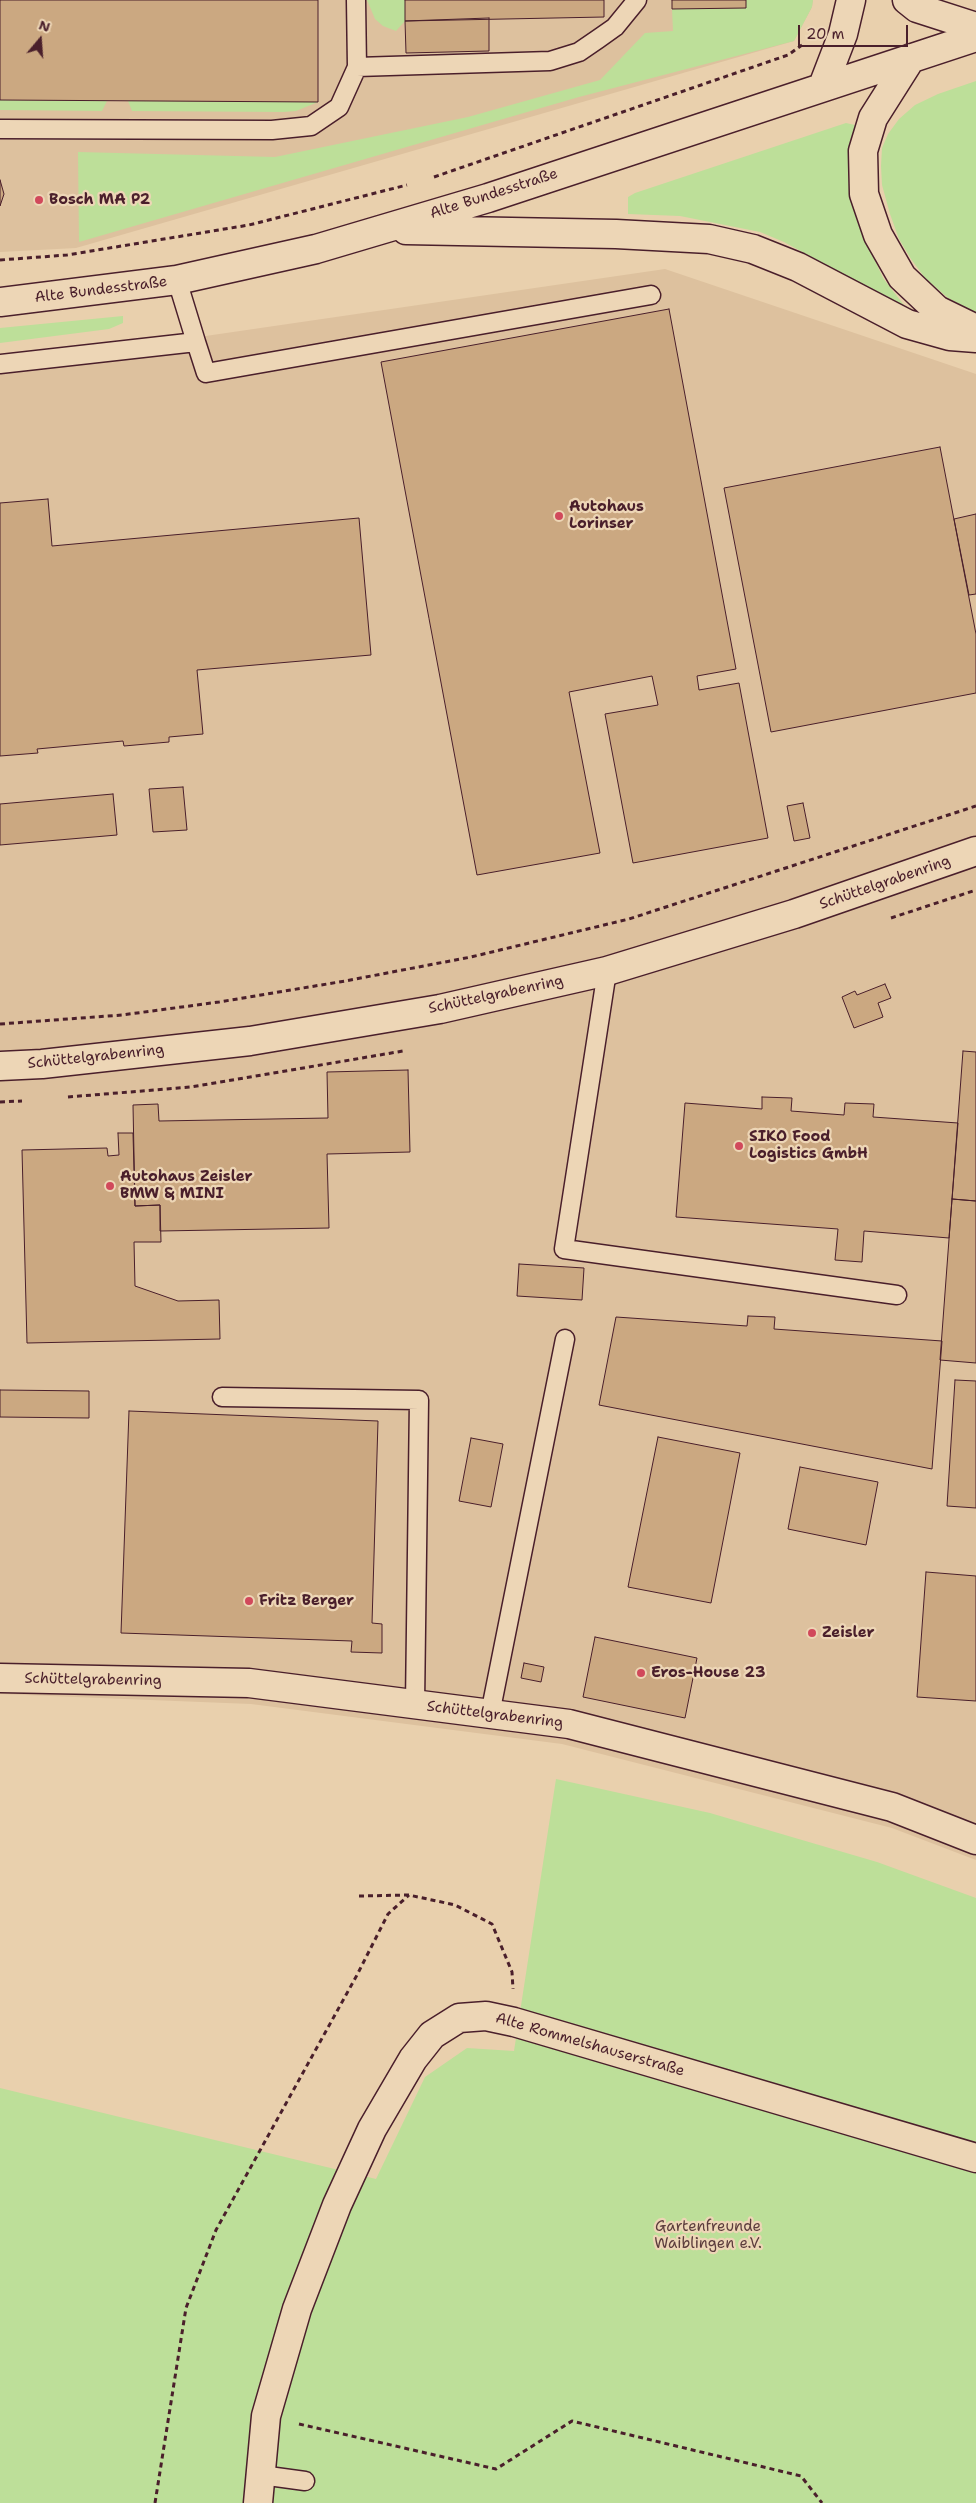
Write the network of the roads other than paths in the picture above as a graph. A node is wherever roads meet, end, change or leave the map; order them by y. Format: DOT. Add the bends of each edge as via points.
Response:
graph roads {
  1 [pos="356,0"];
  2 [pos="637,0"];
  3 [pos="851,0"];
  4 [pos="907,0"];
  5 [pos="976,27"];
  6 [pos="976,37"];
  7 [pos="911,58"];
  8 [pos="357,67"];
  9 [pos="823,86"];
  10 [pos="0,129"];
  11 [pos="380,230"];
  12 [pos="177,280"];
  13 [pos="651,295"];
  14 [pos="0,302"];
  15 [pos="976,329"];
  16 [pos="976,338"];
  17 [pos="196,342"];
  18 [pos="0,364"];
  19 [pos="976,851"];
  20 [pos="607,971"];
  21 [pos="0,1066"];
  22 [pos="897,1295"];
  23 [pos="566,1339"];
  24 [pos="222,1398"];
  25 [pos="0,1678"];
  26 [pos="415,1704"];
  27 [pos="490,1714"];
  28 [pos="976,1840"];
  29 [pos="976,2158"];
  30 [pos="261,2475"];
  31 [pos="305,2481"];
  32 [pos="258,2503"];
  1 -- 8 [label="lane"];
  2 -- 8 [label="lane" via="615,27 604,35 579,52 550,61"];
  3 -- 9 [label="street" via="843,34"];
  4 -- 5 [label="street" via="917,8"];
  6 -- 7 [label="street, Alte Bundesstraße"];
  7 -- 9 [label="street, Alte Bundesstraße"];
  7 -- 15 [label="street" via="873,118 863,151 864,194 878,235 902,277 937,310"];
  8 -- 10 [label="lane" via="339,108 311,126 272,130"];
  9 -- 11 [label="street, Alte Bundesstraße" via="488,198"];
  11 -- 12 [label="street, Alte Bundesstraße" via="268,261"];
  11 -- 16 [label="street" via="709,239 753,249 798,267 907,324 950,336"];
  12 -- 14 [label="street, Alte Bundesstraße"];
  12 -- 17 [label="lane"];
  13 -- 17 [label="lane" via="206,373"];
  17 -- 18 [label="lane"];
  19 -- 20 [label="street, Schüttelgrabenring" via="794,914"];
  20 -- 21 [label="street, Schüttelgrabenring" via="440,1009 250,1041"];
  20 -- 22 [label="lane" via="564,1249"];
  23 -- 27 [label="lane"];
  24 -- 26 [label="lane" via="419,1400"];
  25 -- 26 [label="street, Schüttelgrabenring" via="249,1682"];
  26 -- 27 [label="street, Schüttelgrabenring"];
  27 -- 28 [label="street, Schüttelgrabenring" via="569,1724 882,1805"];
  29 -- 30 [label="street, Alte Rommelshauserstraße" via="514,2022 486,2016 459,2018 432,2035 413,2059 372,2129 338,2205 297,2309 266,2416"];
  30 -- 31 [label="lane"];
  30 -- 32 [label="street, Alte Rommelshauserstraße"];
}
